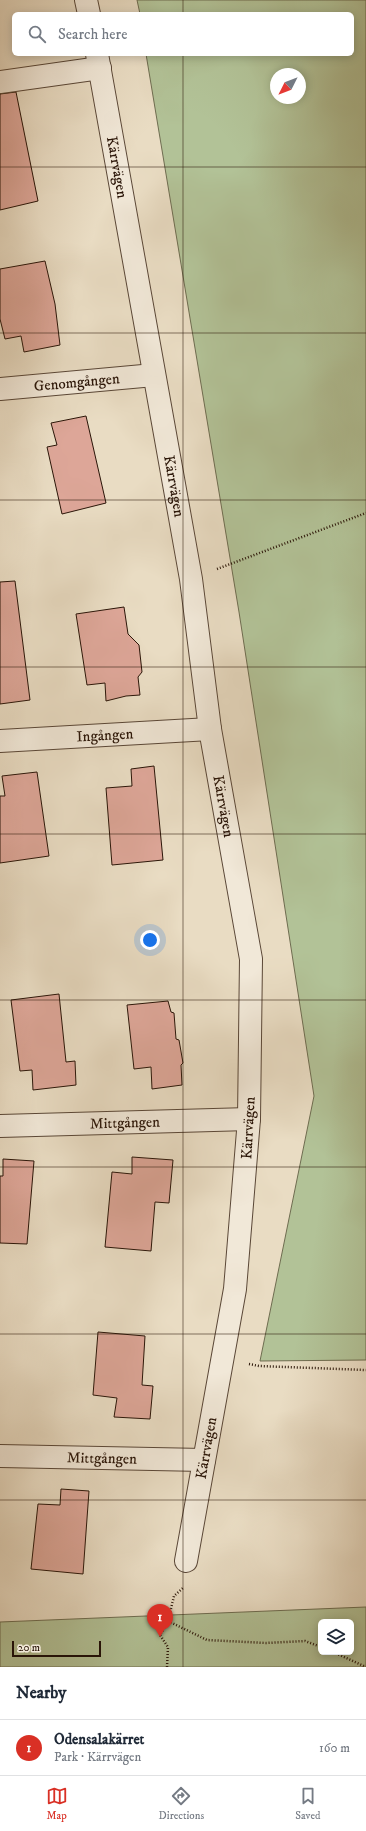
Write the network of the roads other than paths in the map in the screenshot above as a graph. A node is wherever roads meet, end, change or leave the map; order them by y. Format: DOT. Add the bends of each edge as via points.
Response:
graph roads {
  1 [pos="86,0"];
  2 [pos="89,12"];
  3 [pos="99,61"];
  4 [pos="0,82"];
  5 [pos="154,375"];
  6 [pos="0,389"];
  7 [pos="210,729"];
  8 [pos="0,741"];
  9 [pos="249,1120"];
  10 [pos="0,1126"];
  11 [pos="0,1456"];
  12 [pos="204,1460"];
  13 [pos="186,1561"];
  1 -- 2 [label="street"];
  3 -- 4 [label="street"];
  3 -- 5 [label="street, Kärrvägen"];
  5 -- 6 [label="street, Genomgången"];
  5 -- 7 [label="street, Kärrvägen" via="191,579"];
  7 -- 8 [label="street, Ingången"];
  7 -- 9 [label="street, Kärrvägen" via="251,959"];
  9 -- 10 [label="street, Mittgången"];
  9 -- 12 [label="street, Kärrvägen" via="235,1289"];
  11 -- 12 [label="street, Mittgången"];
  12 -- 13 [label="street, Kärrvägen"];
}
